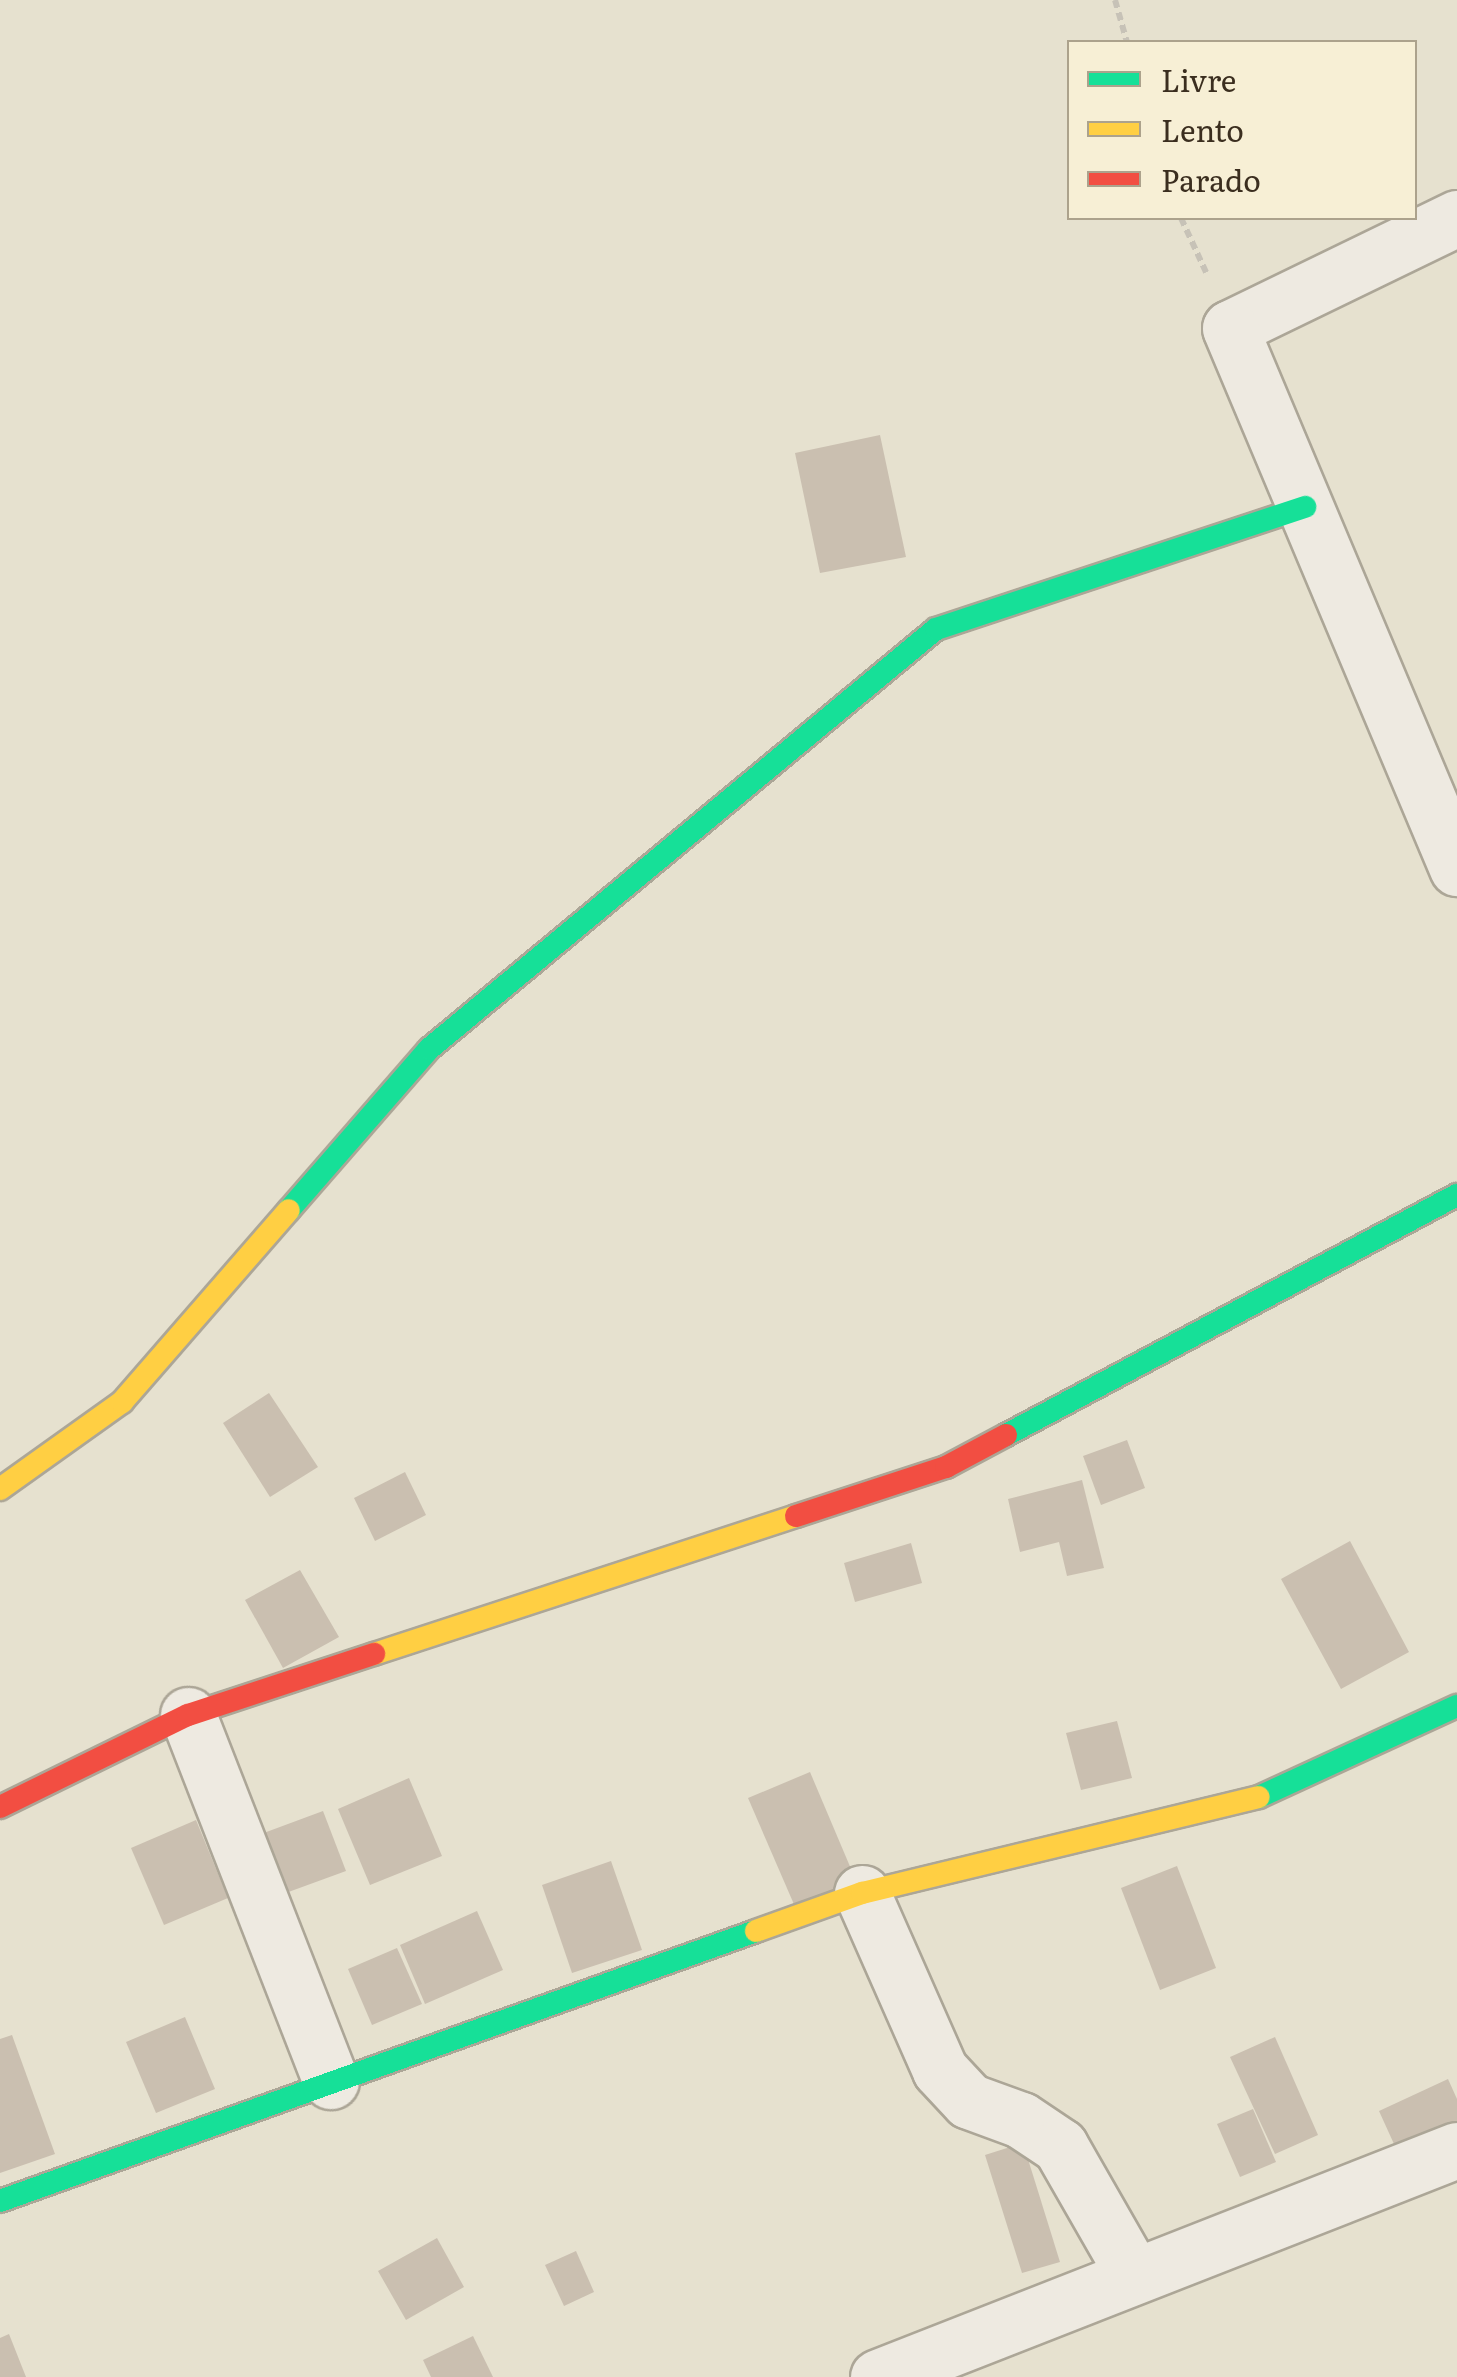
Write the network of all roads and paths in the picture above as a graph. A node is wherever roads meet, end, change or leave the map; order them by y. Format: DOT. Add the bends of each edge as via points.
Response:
graph roads {
  1 [pos="1116,0"];
  2 [pos="1126,40"];
  3 [pos="1457,218"];
  4 [pos="1305,507"];
  5 [pos="1457,868"];
  6 [pos="1457,1196"];
  7 [pos="0,1489"];
  8 [pos="1457,1706"];
  9 [pos="188,1716"];
  10 [pos="0,1807"];
  11 [pos="862,1892"];
  12 [pos="332,2081"];
  13 [pos="1457,2150"];
  14 [pos="0,2202"];
  15 [pos="1134,2275"];
  16 [pos="878,2377"];
  1 -- 2 [label="path"];
  3 -- 4 [label="street" via="1230,328"];
  4 -- 5 [label="street"];
  4 -- 7 [label="street" via="936,629 429,1050 122,1402"];
  6 -- 9 [label="street" via="946,1467"];
  8 -- 11 [label="street" via="1368,1752 1232,1808"];
  9 -- 10 [label="street"];
  9 -- 12 [label="street"];
  11 -- 12 [label="street"];
  11 -- 15 [label="street" via="940,2070 969,2101 1021,2120 1060,2146"];
  12 -- 14 [label="street"];
  13 -- 15 [label="street"];
  15 -- 16 [label="street"];
}
